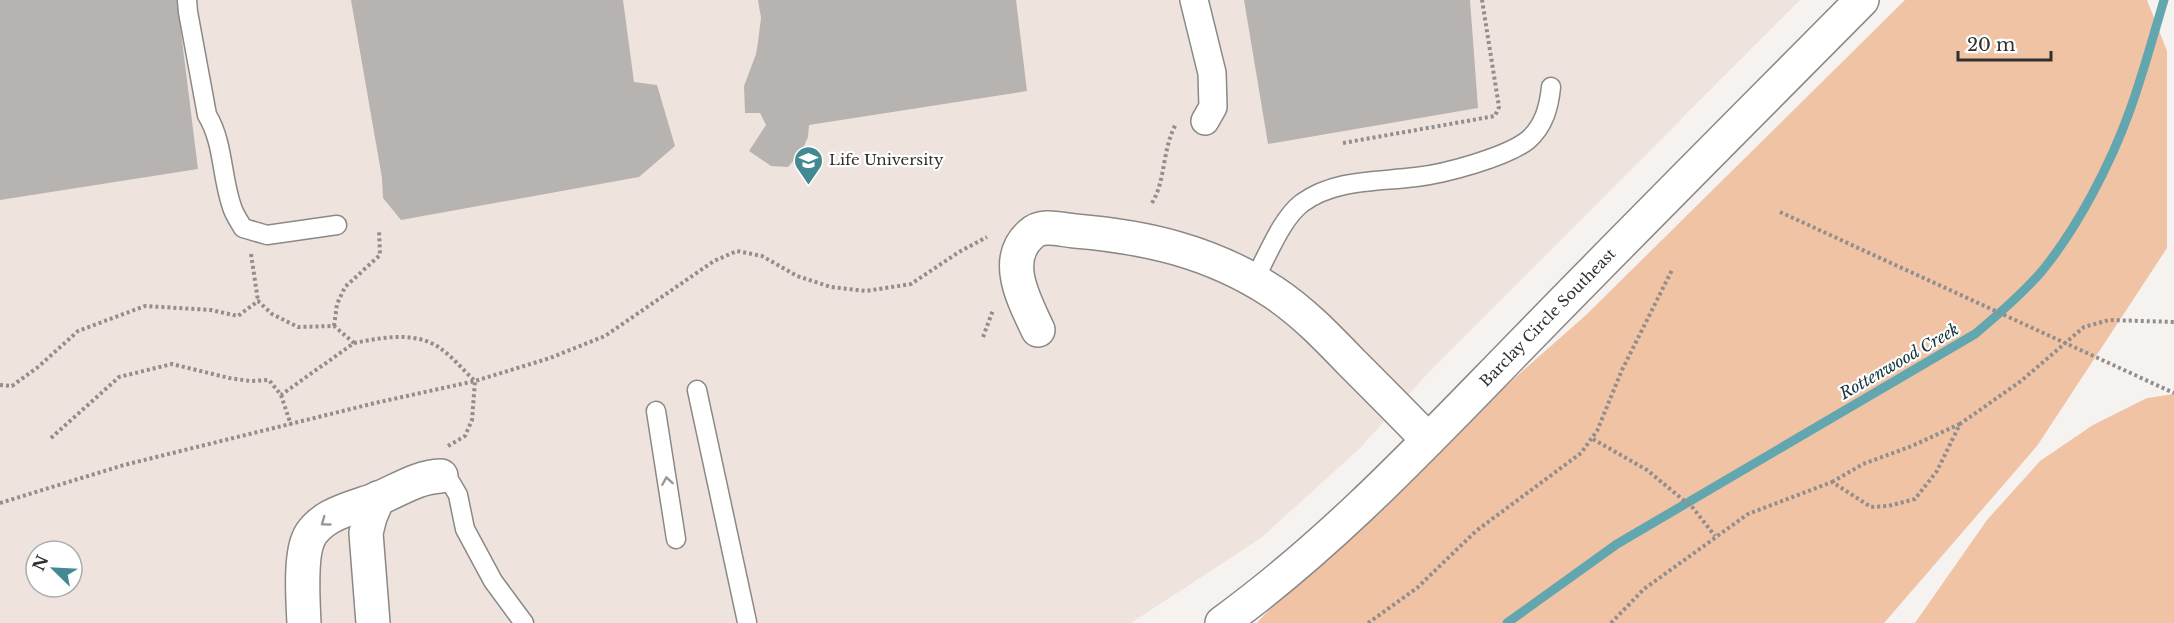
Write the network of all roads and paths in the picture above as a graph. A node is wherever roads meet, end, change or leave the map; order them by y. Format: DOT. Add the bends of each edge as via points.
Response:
graph roads {
  1 [pos="187,0"];
  2 [pos="1194,0"];
  3 [pos="1482,0"];
  4 [pos="1862,0"];
  5 [pos="1551,87"];
  6 [pos="1205,121"];
  7 [pos="1343,143"];
  8 [pos="1163,161"];
  9 [pos="1152,203"];
  10 [pos="1780,212"];
  11 [pos="337,225"];
  12 [pos="379,230"];
  13 [pos="987,237"];
  14 [pos="251,254"];
  15 [pos="1672,270"];
  16 [pos="1254,280"];
  17 [pos="258,301"];
  18 [pos="2174,322"];
  19 [pos="334,326"];
  20 [pos="1038,330"];
  21 [pos="354,343"];
  22 [pos="475,381"];
  23 [pos="0,384"];
  24 [pos="697,390"];
  25 [pos="2174,393"];
  26 [pos="281,395"];
  27 [pos="656,411"];
  28 [pos="1960,424"];
  29 [pos="291,425"];
  30 [pos="51,438"];
  31 [pos="1593,439"];
  32 [pos="1428,440"];
  33 [pos="444,462"];
  34 [pos="1832,483"];
  35 [pos="378,498"];
  36 [pos="0,503"];
  37 [pos="1715,536"];
  38 [pos="676,539"];
  39 [pos="747,622"];
  40 [pos="304,623"];
  41 [pos="373,623"];
  42 [pos="524,623"];
  43 [pos="1222,623"];
  44 [pos="1368,623"];
  45 [pos="1611,623"];
  1 -- 11 [label="lane" via="207,115 220,145 232,207 243,228 267,235"];
  2 -- 6 [label="street" via="1212,73 1214,106"];
  3 -- 7 [label="path" via="1499,107 1495,116"];
  4 -- 32 [label="street, Barclay Circle Southeast"];
  5 -- 16 [label="lane" via="1547,114 1528,140 1515,147 1459,167 1418,177 1350,184 1308,200 1290,215"];
  8 -- 9 [label="path" via="1158,193"];
  10 -- 25 [label="path, bridge"];
  12 -- 19 [label="path" via="380,255 345,287 337,304"];
  13 -- 22 [label="path" via="911,284 866,291 808,280 762,256 737,251 714,261 605,336"];
  14 -- 17 [label="path"];
  15 -- 31 [label="path"];
  16 -- 20 [label="street" via="1158,242 1122,235 1039,229 1019,252 1016,275"];
  16 -- 32 [label="street" via="1292,305 1325,335"];
  17 -- 19 [label="path" via="272,314 298,327"];
  17 -- 23 [label="path" via="238,316 211,310 145,306 78,331 12,386"];
  18 -- 28 [label="path" via="2109,320 2084,327 2021,381"];
  19 -- 21 [label="path"];
  21 -- 22 [label="path" via="414,337 436,346"];
  21 -- 26 [label="path"];
  22 -- 29 [label="path"];
  22 -- 33 [label="path" via="472,420 465,436"];
  24 -- 39 [label="lane"];
  26 -- 29 [label="path"];
  26 -- 30 [label="path" via="268,380 229,378 172,364 119,377"];
  38 -- 27 [label="lane, one-way"];
  28 -- 34 [label="path" via="1863,464"];
  28 -- 34 [label="path" via="1937,471 1915,499 1871,507"];
  29 -- 36 [label="path" via="124,465"];
  31 -- 37 [label="path" via="1647,470 1693,508"];
  31 -- 44 [label="path" via="1568,464 1476,531 1417,588"];
  32 -- 43 [label="street, Barclay Circle Southeast" via="1285,575"];
  33 -- 35 [label="street" via="429,477"];
  33 -- 42 [label="lane" via="458,495 465,529 493,581"];
  34 -- 37 [label="path" via="1748,514"];
  35 -- 40 [label="street, one-way" via="328,518 307,541"];
  35 -- 41 [label="street" via="366,533"];
  37 -- 45 [label="path" via="1644,589"];
}
